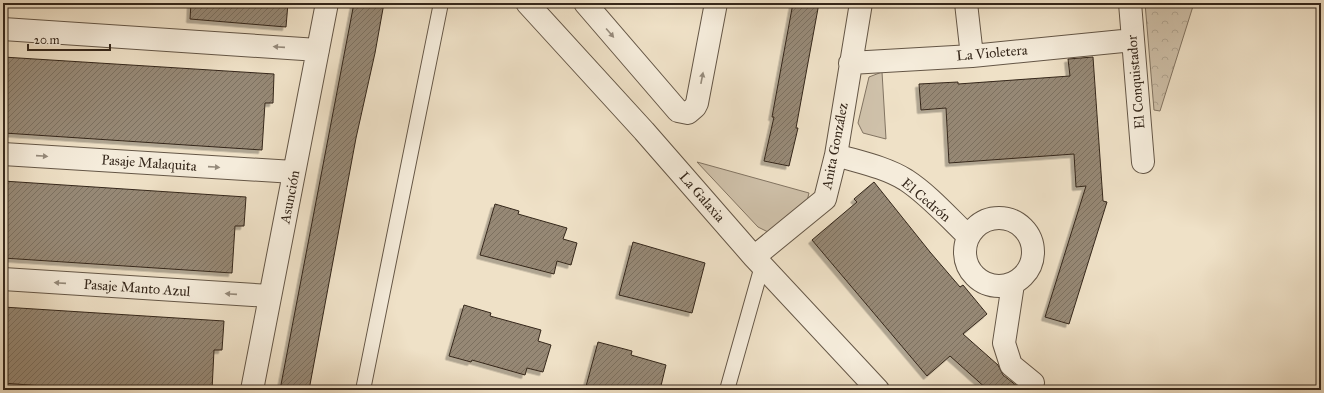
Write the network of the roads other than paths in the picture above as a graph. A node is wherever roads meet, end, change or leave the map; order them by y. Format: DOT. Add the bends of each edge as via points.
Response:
graph roads {
  1 [pos="327,3"];
  2 [pos="441,3"];
  3 [pos="527,3"];
  4 [pos="584,3"];
  5 [pos="716,3"];
  6 [pos="861,3"];
  7 [pos="966,3"];
  8 [pos="1130,3"];
  9 [pos="3,29"];
  10 [pos="1133,40"];
  11 [pos="318,50"];
  12 [pos="972,56"];
  13 [pos="850,63"];
  14 [pos="3,154"];
  15 [pos="836,155"];
  16 [pos="1143,162"];
  17 [pos="294,172"];
  18 [pos="968,236"];
  19 [pos="758,261"];
  20 [pos="3,279"];
  21 [pos="1013,284"];
  22 [pos="270,296"];
  23 [pos="1033,383"];
  24 [pos="252,390"];
  25 [pos="363,390"];
  26 [pos="727,390"];
  27 [pos="878,390"];
  1 -- 11 [label="street, Asunción"];
  2 -- 25 [label="lane"];
  3 -- 19 [label="street, La Galaxia"];
  4 -- 5 [label="street, one-way" via="683,113 692,111 697,103"];
  6 -- 13 [label="street, Anita González"];
  7 -- 12 [label="street"];
  8 -- 10 [label="street, El Conquistador"];
  11 -- 9 [label="street, one-way"];
  10 -- 12 [label="street, La Violetera"];
  10 -- 16 [label="street, El Conquistador"];
  11 -- 17 [label="street, Asunción"];
  12 -- 13 [label="street, La Violetera"];
  13 -- 15 [label="street, Anita González"];
  14 -- 17 [label="street, Pasaje Malaquita, one-way"];
  15 -- 18 [label="street, El Cedrón" via="872,165 905,179"];
  15 -- 19 [label="street, Anita González" via="825,199"];
  17 -- 22 [label="street, Asunción"];
  18 -- 21 [label="street" via="964,256 971,273 990,286 1003,287"];
  18 -- 21 [label="street" via="982,222 994,218 1006,218 1023,228 1030,238 1033,255 1027,272"];
  19 -- 26 [label="lane"];
  19 -- 27 [label="street, La Galaxia"];
  22 -- 20 [label="street, Pasaje Manto Azul, one-way"];
  21 -- 23 [label="street" via="1004,343 1012,365"];
  22 -- 24 [label="street, Asunción"];
}
